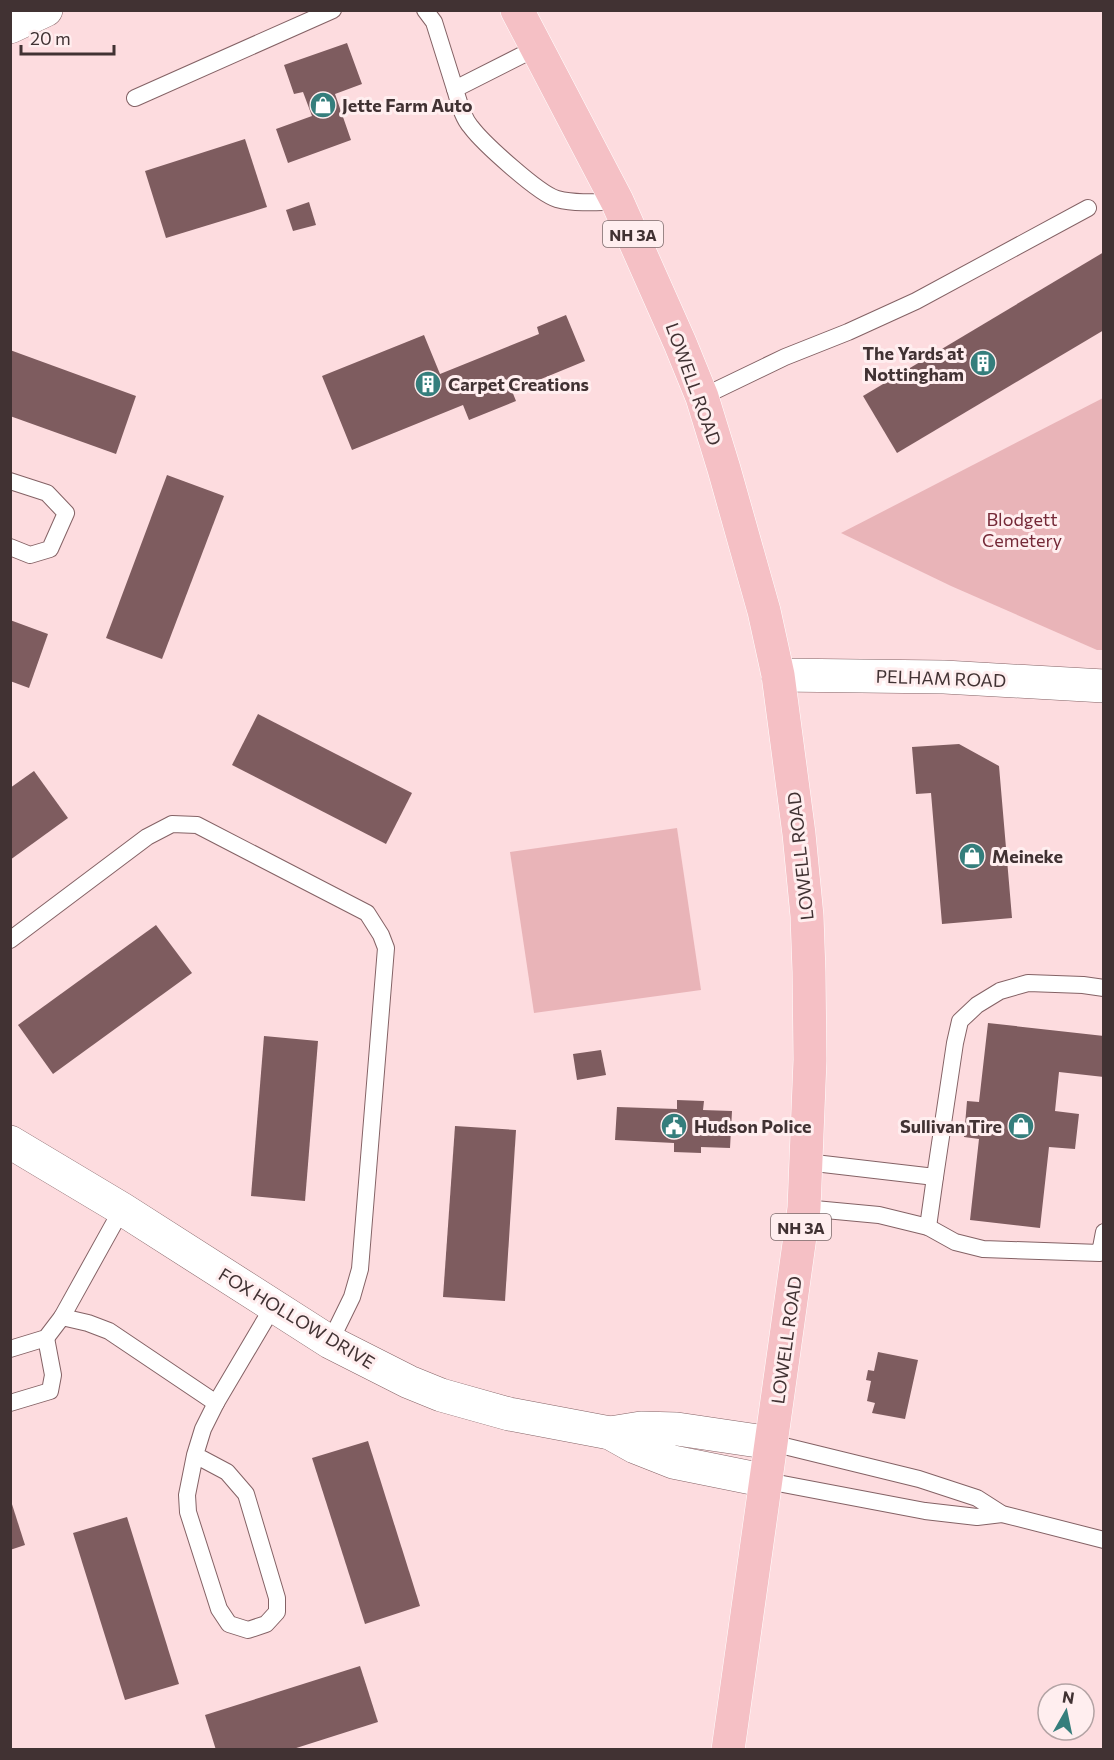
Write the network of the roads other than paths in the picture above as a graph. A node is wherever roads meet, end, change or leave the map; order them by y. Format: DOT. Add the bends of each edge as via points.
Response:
graph roads {
  1 [pos="46,10"];
  2 [pos="333,10"];
  3 [pos="425,10"];
  4 [pos="517,10"];
  5 [pos="10,27"];
  6 [pos="538,47"];
  7 [pos="455,89"];
  8 [pos="135,98"];
  9 [pos="617,201"];
  10 [pos="1088,208"];
  11 [pos="702,397"];
  12 [pos="10,481"];
  13 [pos="10,547"];
  14 [pos="778,675"];
  15 [pos="1104,686"];
  16 [pos="10,940"];
  17 [pos="1104,988"];
  18 [pos="10,1142"];
  19 [pos="806,1162"];
  20 [pos="936,1177"];
  21 [pos="804,1208"];
  22 [pos="122,1209"];
  23 [pos="928,1227"];
  24 [pos="1104,1232"];
  25 [pos="274,1305"];
  26 [pos="62,1317"];
  27 [pos="46,1338"];
  28 [pos="330,1342"];
  29 [pos="10,1349"];
  30 [pos="10,1403"];
  31 [pos="216,1403"];
  32 [pos="610,1433"];
  33 [pos="771,1443"];
  34 [pos="195,1455"];
  35 [pos="767,1480"];
  36 [pos="1002,1514"];
  37 [pos="1104,1540"];
  38 [pos="728,1749"];
  1 -- 5 [label="street"];
  2 -- 8 [label="lane"];
  3 -- 7 [label="lane" via="434,22"];
  4 -- 6 [label="main road, LOWELL ROAD / NH 3A"];
  6 -- 7 [label="lane"];
  6 -- 9 [label="main road, LOWELL ROAD / NH 3A"];
  7 -- 9 [label="lane" via="470,127 515,169 554,198 578,203"];
  9 -- 11 [label="main road, LOWELL ROAD / NH 3A"];
  10 -- 11 [label="lane" via="916,302"];
  11 -- 14 [label="main road, LOWELL ROAD / NH 3A" via="761,600"];
  12 -- 13 [label="lane" via="47,493 66,513 50,549 30,555"];
  14 -- 15 [label="street, PELHAM ROAD" via="944,677"];
  14 -- 19 [label="main road, LOWELL ROAD / NH 3A" via="807,916 810,1060"];
  16 -- 28 [label="lane" via="147,837 172,824 197,825 367,913 386,948 360,1269 352,1297"];
  17 -- 20 [label="lane" via="1028,983 1000,991 960,1021"];
  18 -- 22 [label="street, FOX HOLLOW DRIVE"];
  19 -- 20 [label="lane"];
  19 -- 21 [label="main road, LOWELL ROAD / NH 3A"];
  20 -- 23 [label="lane"];
  21 -- 23 [label="lane" via="879,1215"];
  21 -- 33 [label="main road, LOWELL ROAD / NH 3A"];
  22 -- 25 [label="street, FOX HOLLOW DRIVE"];
  22 -- 26 [label="lane"];
  23 -- 24 [label="lane" via="955,1242 983,1249 1100,1253"];
  25 -- 28 [label="street, FOX HOLLOW DRIVE"];
  25 -- 31 [label="lane"];
  26 -- 27 [label="lane"];
  26 -- 31 [label="lane" via="109,1331"];
  27 -- 29 [label="lane"];
  27 -- 30 [label="lane" via="53,1375 50,1391"];
  28 -- 32 [label="street, FOX HOLLOW DRIVE" via="441,1395 509,1414"];
  31 -- 34 [label="lane"];
  32 -- 33 [label="street, FOX HOLLOW DRIVE" via="641,1428 677,1430"];
  32 -- 35 [label="street, FOX HOLLOW DRIVE" via="673,1462"];
  33 -- 35 [label="main road, LOWELL ROAD / NH 3A"];
  33 -- 36 [label="lane" via="920,1479 977,1498"];
  34 -- 34 [label="lane" via="188,1512 219,1610 229,1624 248,1630 266,1624 277,1612 277,1598 246,1494 227,1473"];
  35 -- 36 [label="lane" via="925,1511"];
  35 -- 38 [label="main road, LOWELL ROAD / NH 3A"];
  36 -- 37 [label="lane"];
}
